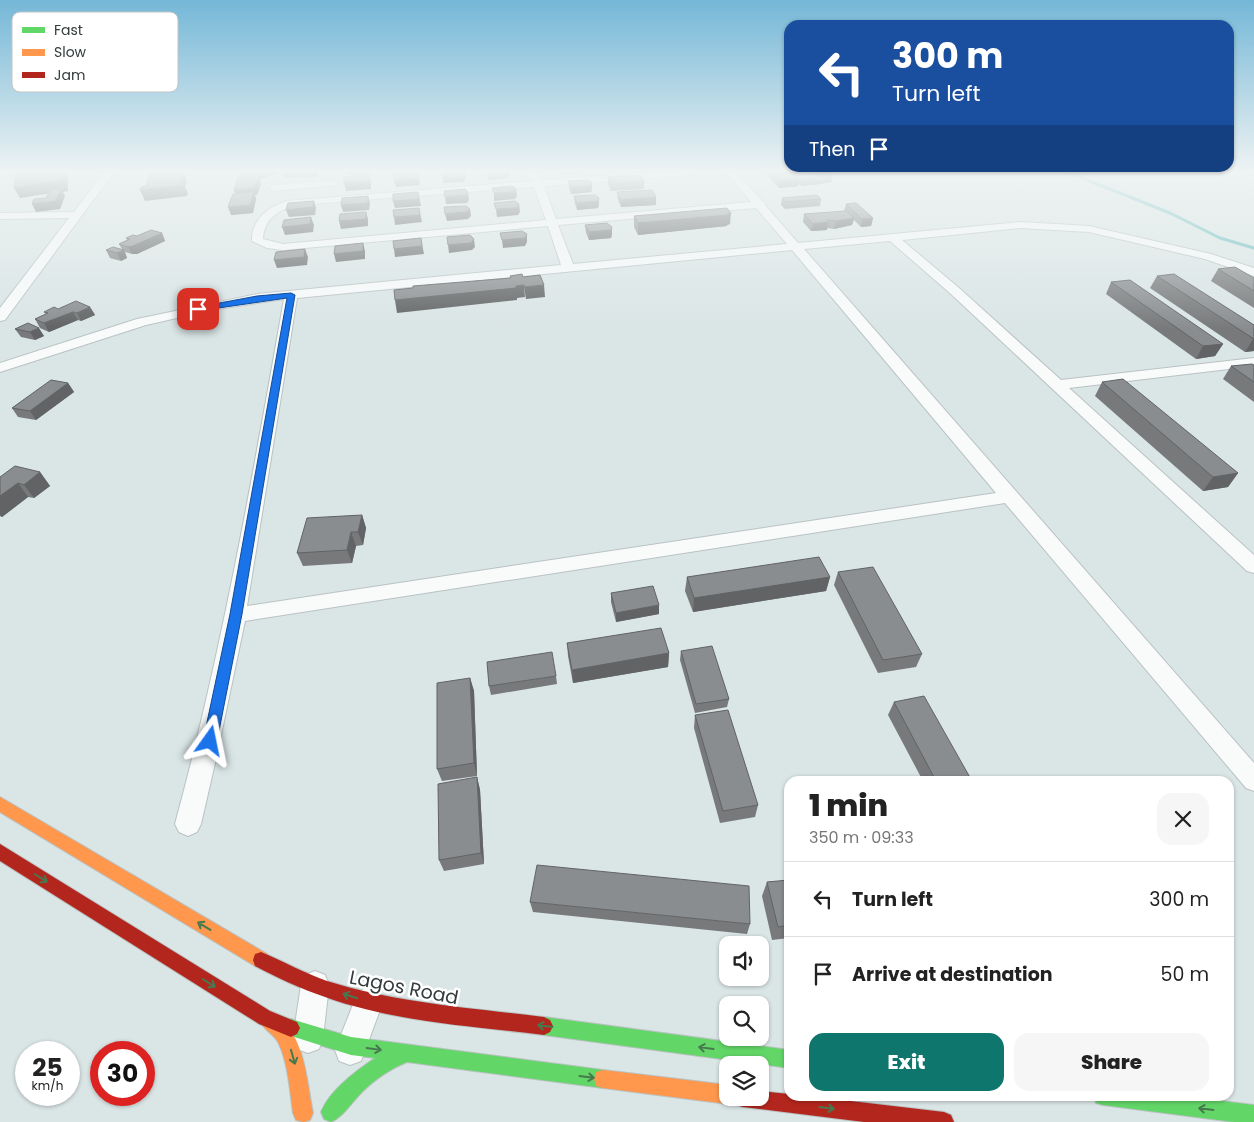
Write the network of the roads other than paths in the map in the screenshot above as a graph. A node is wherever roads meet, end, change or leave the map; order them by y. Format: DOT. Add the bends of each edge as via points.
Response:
graph roads {
  1 [pos="70,224"];
  2 [pos="262,224"];
  3 [pos="537,224"];
  4 [pos="552,224"];
  5 [pos="778,224"];
  6 [pos="893,238"];
  7 [pos="796,246"];
  8 [pos="568,268"];
  9 [pos="1254,272"];
  10 [pos="291,295"];
  11 [pos="1,316"];
  12 [pos="1254,362"];
  13 [pos="0,368"];
  14 [pos="1056,385"];
  15 [pos="1011,496"];
  16 [pos="1254,566"];
  17 [pos="236,614"];
  18 [pos="1250,770"];
  19 [pos="0,804"];
  20 [pos="188,824"];
  21 [pos="0,852"];
  22 [pos="315,985"];
  23 [pos="368,1002"];
  24 [pos="265,1018"];
  25 [pos="309,1034"];
  26 [pos="351,1046"];
  27 [pos="407,1054"];
  28 [pos="784,1058"];
  29 [pos="719,1094"];
  30 [pos="769,1101"];
  31 [pos="1143,1101"];
  32 [pos="1254,1115"];
  33 [pos="316,1117"];
  34 [pos="940,1122"];
  1 -- 11 [label="street"];
  2 -- 3 [label="street" via="258,241 283,247"];
  4 -- 8 [label="street"];
  5 -- 7 [label="street"];
  6 -- 7 [label="street"];
  6 -- 9 [label="street" via="1021,225 1063,226 1207,256"];
  6 -- 14 [label="street"];
  7 -- 8 [label="street"];
  7 -- 15 [label="street"];
  8 -- 10 [label="street"];
  10 -- 13 [label="street" via="172,314"];
  10 -- 17 [label="street"];
  12 -- 14 [label="street"];
  14 -- 16 [label="street"];
  15 -- 17 [label="street"];
  15 -- 18 [label="street"];
  17 -- 20 [label="street" via="206,757"];
  22 -- 19 [label="main road, Lagos Road, one-way" via="282,973"];
  21 -- 24 [label="main road, one-way"];
  23 -- 22 [label="main road, Lagos Road, one-way"];
  22 -- 25 [label="street"];
  23 -- 26 [label="street"];
  28 -- 23 [label="main road, Lagos Road, one-way"];
  24 -- 25 [label="main road"];
  24 -- 33 [label="main road, one-way" via="285,1035"];
  25 -- 26 [label="main road"];
  25 -- 33 [label="street"];
  26 -- 27 [label="main road, one-way"];
  26 -- 33 [label="street"];
  27 -- 29 [label="main road, one-way"];
  27 -- 33 [label="main road" via="391,1058 369,1070"];
  30 -- 34 [label="main road, one-way"];
  32 -- 31 [label="main road, one-way"];
}
